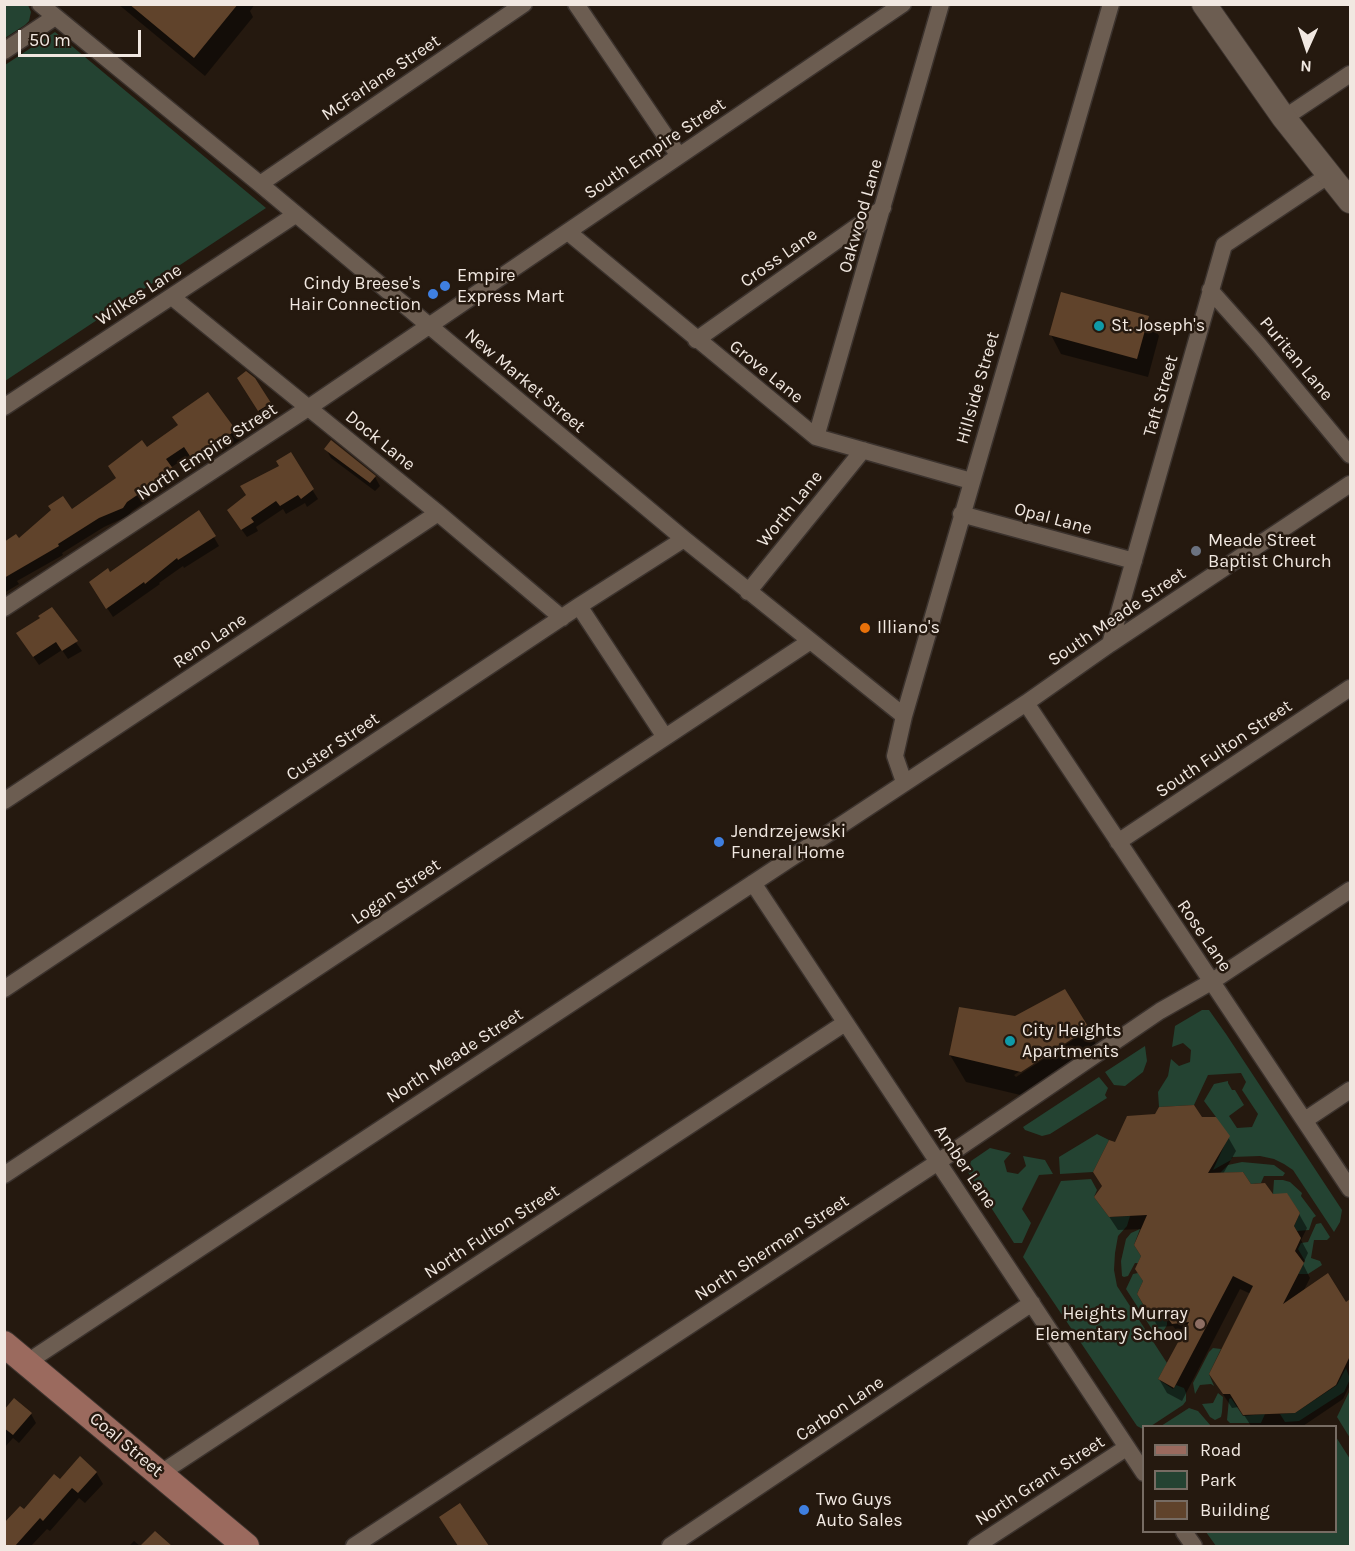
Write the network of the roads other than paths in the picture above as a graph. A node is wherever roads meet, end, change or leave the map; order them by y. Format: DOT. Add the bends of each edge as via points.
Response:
graph roads {
  1 [pos="40,4"];
  2 [pos="524,4"];
  3 [pos="576,4"];
  4 [pos="903,4"];
  5 [pos="941,4"];
  6 [pos="1111,4"];
  7 [pos="1204,4"];
  8 [pos="55,17"];
  9 [pos="4,51"];
  10 [pos="1350,74"];
  11 [pos="1284,118"];
  12 [pos="679,156"];
  13 [pos="1329,175"];
  14 [pos="260,184"];
  15 [pos="1350,201"];
  16 [pos="883,208"];
  17 [pos="295,215"];
  18 [pos="568,232"];
  19 [pos="1210,290"];
  20 [pos="172,297"];
  21 [pos="430,326"];
  22 [pos="696,340"];
  23 [pos="4,407"];
  24 [pos="308,408"];
  25 [pos="816,438"];
  26 [pos="863,450"];
  27 [pos="1350,454"];
  28 [pos="971,481"];
  29 [pos="1350,484"];
  30 [pos="438,513"];
  31 [pos="962,514"];
  32 [pos="684,539"];
  33 [pos="1134,561"];
  34 [pos="748,592"];
  35 [pos="579,606"];
  36 [pos="4,609"];
  37 [pos="562,618"];
  38 [pos="809,642"];
  39 [pos="1110,644"];
  40 [pos="1350,688"];
  41 [pos="1026,703"];
  42 [pos="903,716"];
  43 [pos="665,737"];
  44 [pos="904,782"];
  45 [pos="4,801"];
  46 [pos="1118,842"];
  47 [pos="753,883"];
  48 [pos="1350,890"];
  49 [pos="1211,982"];
  50 [pos="4,989"];
  51 [pos="845,1023"];
  52 [pos="1350,1090"];
  53 [pos="1305,1120"];
  54 [pos="938,1162"];
  55 [pos="4,1175"];
  56 [pos="1350,1189"];
  57 [pos="1032,1303"];
  58 [pos="4,1344"];
  59 [pos="26,1363"];
  60 [pos="1126,1448"];
  61 [pos="1142,1472"];
  62 [pos="160,1473"];
  63 [pos="1185,1533"];
  64 [pos="246,1546"];
  65 [pos="354,1546"];
  66 [pos="670,1546"];
  67 [pos="976,1546"];
  68 [pos="1194,1546"];
  1 -- 8 [label="street, New Market Street"];
  2 -- 14 [label="street, McFarlane Street"];
  3 -- 12 [label="street"];
  4 -- 12 [label="street, South Empire Street"];
  5 -- 16 [label="street, Oakwood Lane"];
  6 -- 28 [label="street, Hillside Street"];
  7 -- 11 [label="main road"];
  8 -- 9 [label="street"];
  8 -- 14 [label="street, New Market Street"];
  10 -- 11 [label="street"];
  11 -- 13 [label="main road"];
  12 -- 18 [label="street, South Empire Street"];
  13 -- 15 [label="main road"];
  13 -- 19 [label="street, Taft Street" via="1224,245"];
  14 -- 17 [label="street, New Market Street"];
  16 -- 22 [label="street, Cross Lane"];
  16 -- 25 [label="street, Oakwood Lane"];
  17 -- 20 [label="street, Wilkes Lane"];
  17 -- 21 [label="street, New Market Street"];
  18 -- 21 [label="street, South Empire Street"];
  18 -- 22 [label="street, Grove Lane"];
  19 -- 27 [label="street, Puritan Lane"];
  19 -- 33 [label="street, Taft Street"];
  20 -- 23 [label="street, Wilkes Lane"];
  20 -- 24 [label="street, Dock Lane"];
  21 -- 24 [label="street, North Empire Street"];
  21 -- 32 [label="street, New Market Street"];
  22 -- 25 [label="street, Grove Lane"];
  24 -- 30 [label="street, Dock Lane"];
  24 -- 36 [label="street, North Empire Street"];
  25 -- 26 [label="street, Grove Lane"];
  26 -- 28 [label="street, Grove Lane"];
  26 -- 34 [label="street, Worth Lane"];
  28 -- 31 [label="street, Hillside Street"];
  29 -- 39 [label="street, South Meade Street"];
  30 -- 37 [label="street, Dock Lane"];
  30 -- 45 [label="street, Reno Lane"];
  31 -- 33 [label="street, Opal Lane"];
  31 -- 42 [label="street, Hillside Street"];
  32 -- 34 [label="street, New Market Street"];
  32 -- 35 [label="street, Custer Street"];
  33 -- 39 [label="street, Taft Street"];
  34 -- 38 [label="street, New Market Street"];
  35 -- 37 [label="street, Custer Street"];
  35 -- 43 [label="street"];
  37 -- 50 [label="street, Custer Street"];
  38 -- 42 [label="street, New Market Street"];
  38 -- 43 [label="street, Logan Street"];
  39 -- 41 [label="street, South Meade Street"];
  40 -- 46 [label="street, South Fulton Street"];
  41 -- 44 [label="street, South Meade Street"];
  41 -- 46 [label="street, Rose Lane"];
  42 -- 44 [label="street, Hillside Street" via="895,756"];
  43 -- 55 [label="street, Logan Street"];
  44 -- 47 [label="street, North Meade Street"];
  46 -- 49 [label="street, Rose Lane"];
  47 -- 51 [label="street, Amber Lane"];
  47 -- 59 [label="street, North Meade Street"];
  48 -- 49 [label="street, North Sherman Street"];
  49 -- 53 [label="street, Rose Lane"];
  49 -- 54 [label="street, North Sherman Street" via="1160,1011"];
  51 -- 54 [label="street, Amber Lane"];
  51 -- 62 [label="street, North Fulton Street"];
  52 -- 53 [label="street"];
  53 -- 56 [label="street, Rose Lane"];
  54 -- 57 [label="street, Amber Lane"];
  54 -- 65 [label="street, North Sherman Street"];
  57 -- 60 [label="street, Amber Lane"];
  57 -- 66 [label="street, Carbon Lane"];
  58 -- 59 [label="main road, Coal Street"];
  59 -- 62 [label="main road, Coal Street"];
  60 -- 61 [label="street, Amber Lane"];
  60 -- 67 [label="street, North Grant Street"];
  62 -- 64 [label="main road, Coal Street"];
  63 -- 68 [label="street"];
}
